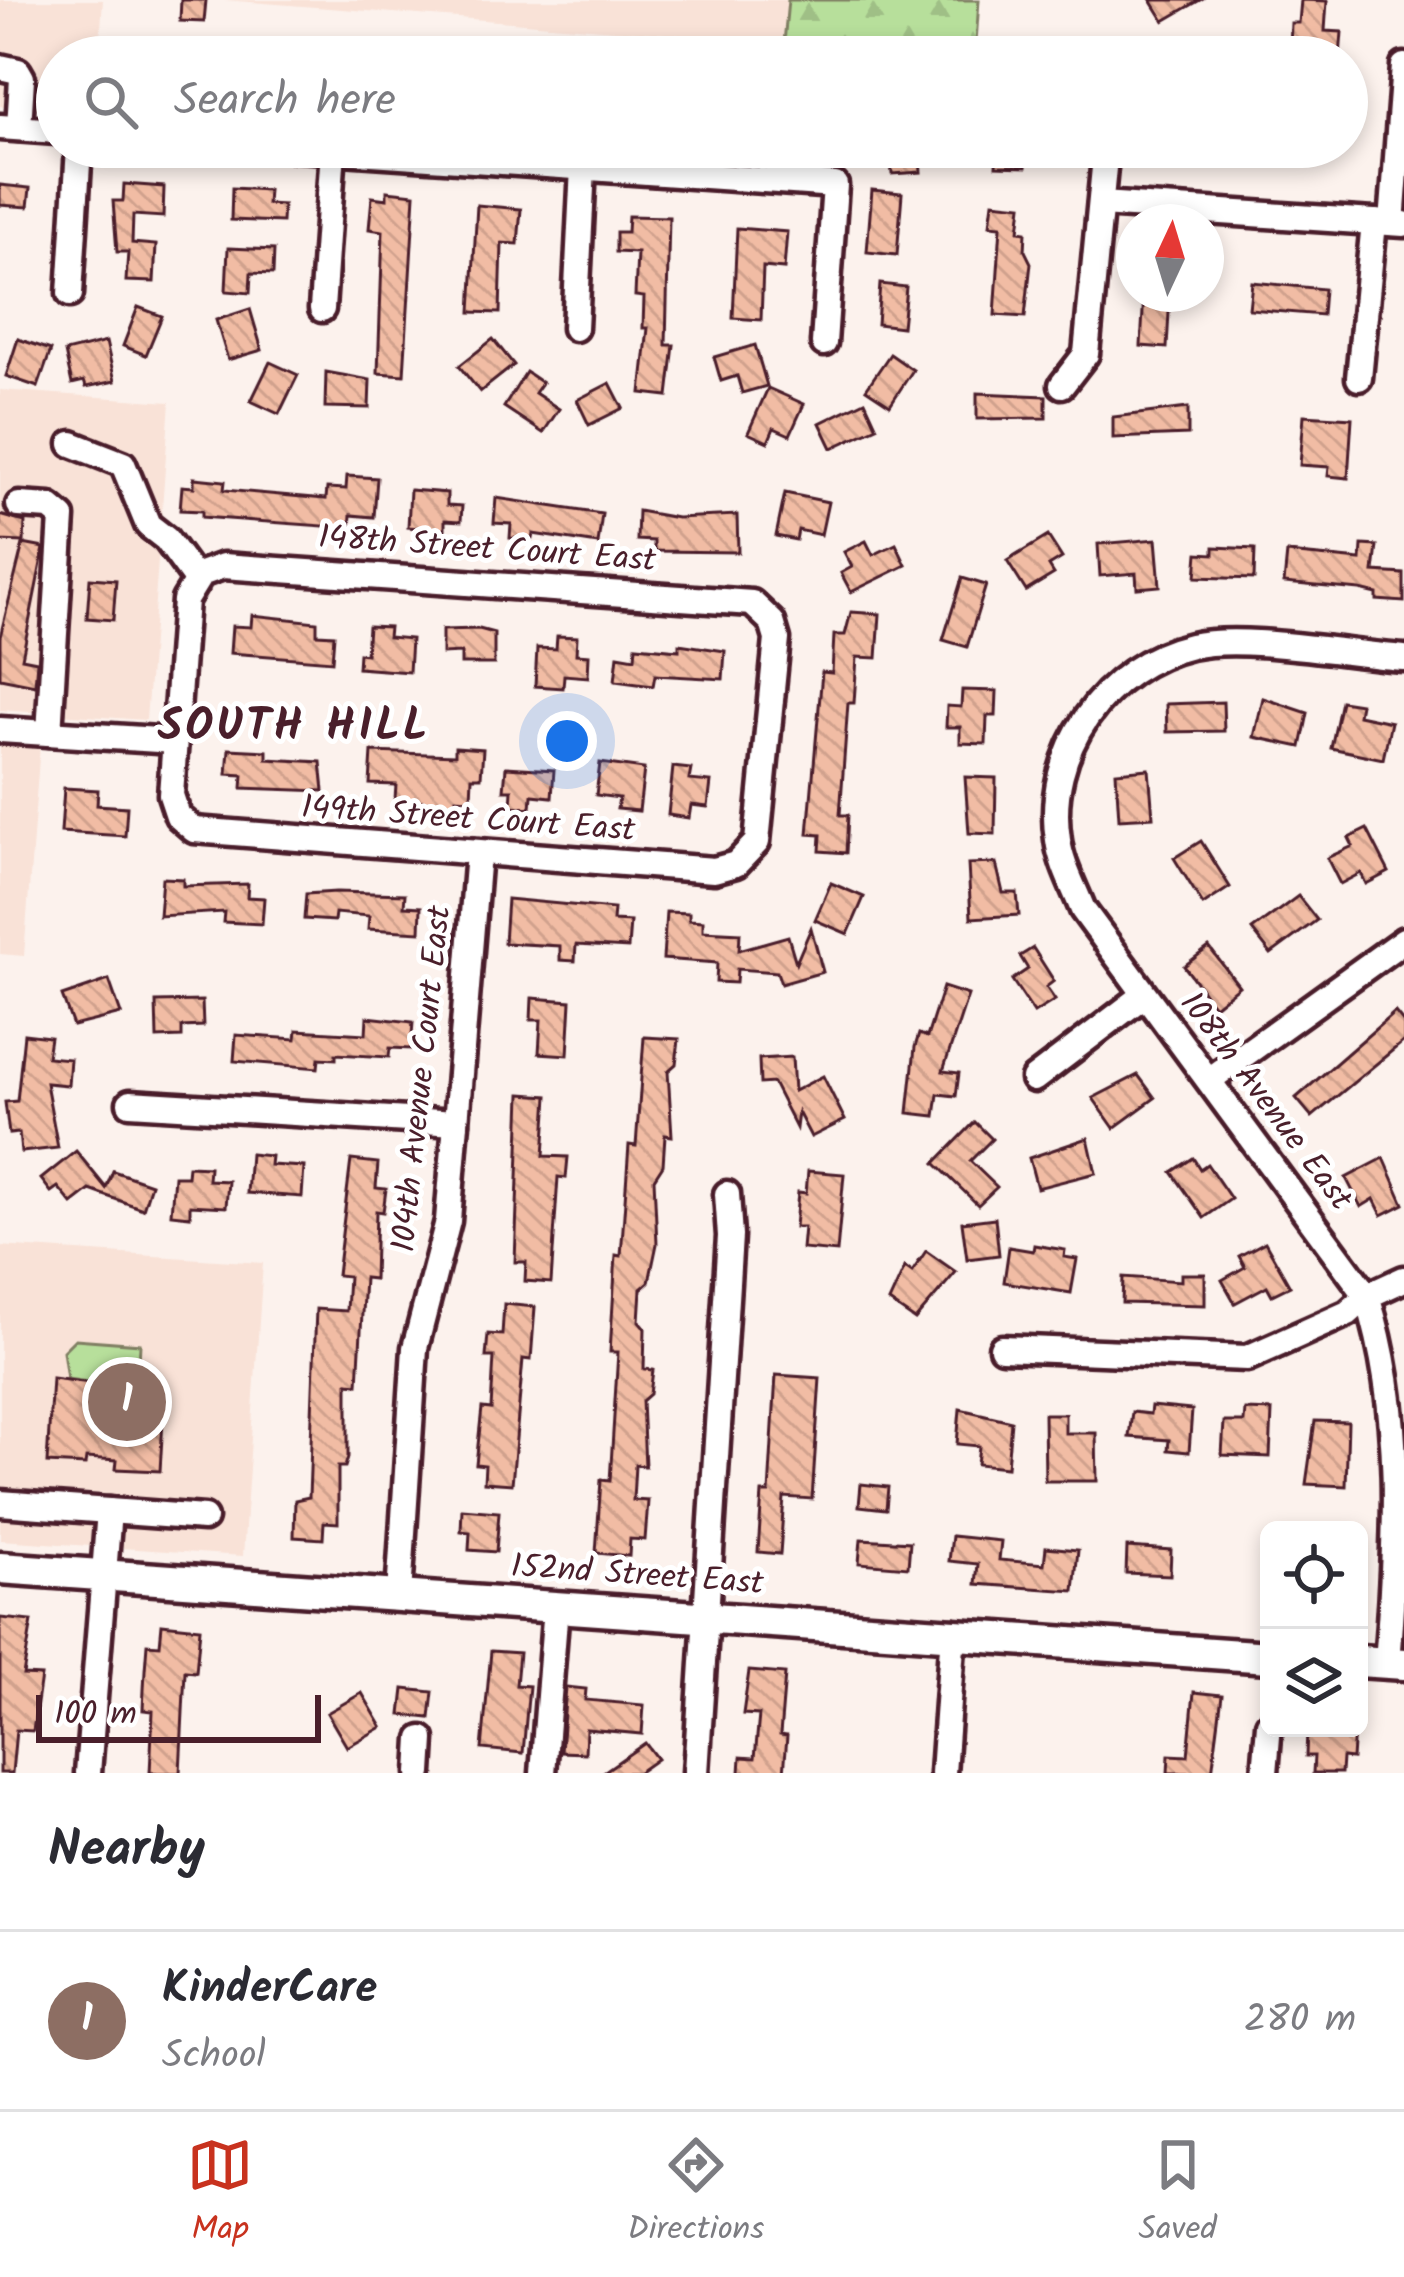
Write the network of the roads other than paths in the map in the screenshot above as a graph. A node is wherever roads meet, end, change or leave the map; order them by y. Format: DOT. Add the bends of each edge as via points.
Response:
graph roads {
  1 [pos="1404,65"];
  2 [pos="0,67"];
  3 [pos="9,128"];
  4 [pos="78,168"];
  5 [pos="332,168"];
  6 [pos="584,168"];
  7 [pos="599,168"];
  8 [pos="1104,168"];
  9 [pos="1101,204"];
  10 [pos="1390,223"];
  11 [pos="70,294"];
  12 [pos="322,309"];
  13 [pos="575,328"];
  14 [pos="824,343"];
  15 [pos="1359,378"];
  16 [pos="1062,385"];
  17 [pos="72,444"];
  18 [pos="19,505"];
  19 [pos="198,577"];
  20 [pos="1404,658"];
  21 [pos="0,730"];
  22 [pos="49,733"];
  23 [pos="174,741"];
  24 [pos="478,853"];
  25 [pos="746,858"];
  26 [pos="1404,940"];
  27 [pos="1143,996"];
  28 [pos="1034,1079"];
  29 [pos="1209,1080"];
  30 [pos="130,1103"];
  31 [pos="456,1123"];
  32 [pos="727,1194"];
  33 [pos="1404,1279"];
  34 [pos="1367,1296"];
  35 [pos="1002,1348"];
  36 [pos="0,1503"];
  37 [pos="109,1511"];
  38 [pos="204,1518"];
  39 [pos="0,1568"];
  40 [pos="105,1575"];
  41 [pos="399,1595"];
  42 [pos="556,1606"];
  43 [pos="708,1617"];
  44 [pos="953,1632"];
  45 [pos="1260,1656"];
  46 [pos="1383,1662"];
  47 [pos="1268,1737"];
  48 [pos="422,1739"];
  49 [pos="88,1773"];
  50 [pos="420,1773"];
  51 [pos="543,1773"];
  52 [pos="696,1773"];
  53 [pos="943,1773"];
  54 [pos="1265,1773"];
  1 -- 10 [label="street"];
  2 -- 3 [label="street" via="22,78"];
  4 -- 11 [label="street"];
  5 -- 12 [label="street"];
  6 -- 13 [label="street"];
  7 -- 14 [label="street" via="835,184"];
  8 -- 9 [label="street"];
  9 -- 10 [label="street"];
  9 -- 16 [label="street" via="1086,353"];
  10 -- 15 [label="street"];
  17 -- 19 [label="street" via="123,464 148,525"];
  18 -- 22 [label="street" via="50,507 62,517"];
  19 -- 23 [label="street" via="185,600"];
  19 -- 25 [label="street, 148th Street Court East" via="223,566 742,600 766,614 776,639 761,826"];
  20 -- 27 [label="street, 108th Avenue East" via="1214,644 1174,652 1119,679 1082,723 1061,770 1062,856 1083,910"];
  21 -- 22 [label="street"];
  22 -- 23 [label="street"];
  23 -- 24 [label="street, 149th Street Court East" via="171,795 186,824 212,835"];
  24 -- 25 [label="street, 149th Street Court East" via="714,870"];
  24 -- 31 [label="street, 104th Avenue Court East"];
  26 -- 29 [label="street"];
  27 -- 28 [label="street"];
  27 -- 29 [label="street, 108th Avenue East"];
  29 -- 34 [label="street, 108th Avenue East"];
  30 -- 31 [label="street"];
  31 -- 41 [label="street, 104th Avenue Court East" via="448,1221 415,1348"];
  32 -- 43 [label="street"];
  33 -- 34 [label="street"];
  34 -- 35 [label="street" via="1348,1313 1246,1358"];
  34 -- 46 [label="street, 108th Avenue East" via="1401,1406"];
  36 -- 37 [label="street"];
  37 -- 38 [label="street"];
  37 -- 40 [label="street"];
  39 -- 40 [label="main road, 152nd Street East"];
  40 -- 41 [label="main road, 152nd Street East"];
  40 -- 49 [label="street"];
  41 -- 42 [label="main road, 152nd Street East"];
  42 -- 43 [label="main road, 152nd Street East"];
  42 -- 51 [label="street"];
  43 -- 44 [label="main road, 152nd Street East"];
  43 -- 52 [label="street"];
  44 -- 45 [label="main road, 152nd Street East"];
  44 -- 53 [label="street"];
  47 -- 54 [label="street"];
  48 -- 50 [label="street"];
}
